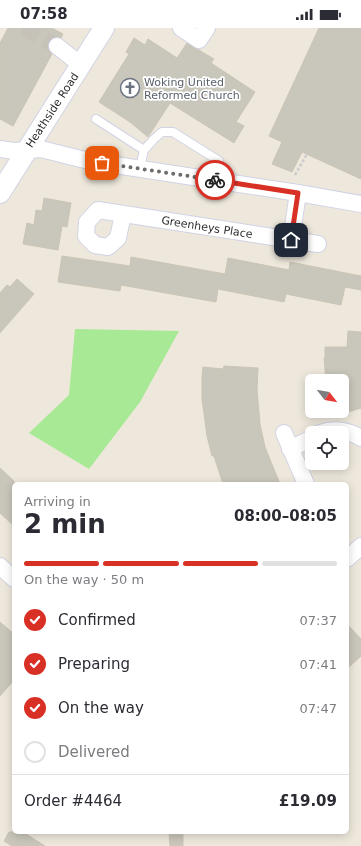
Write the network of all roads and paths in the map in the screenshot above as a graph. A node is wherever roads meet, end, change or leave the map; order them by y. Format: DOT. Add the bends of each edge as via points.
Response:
graph roads {
  1 [pos="104,28"];
  2 [pos="181,28"];
  3 [pos="206,28"];
  4 [pos="57,46"];
  5 [pos="81,65"];
  6 [pos="96,119"];
  7 [pos="0,149"];
  8 [pos="27,149"];
  9 [pos="144,150"];
  10 [pos="307,154"];
  11 [pos="219,161"];
  12 [pos="140,168"];
  13 [pos="296,186"];
  14 [pos="0,193"];
  15 [pos="361,204"];
  16 [pos="123,214"];
  17 [pos="291,240"];
  18 [pos="318,244"];
  19 [pos="284,433"];
  20 [pos="349,433"];
  21 [pos="361,438"];
  22 [pos="305,442"];
  23 [pos="290,449"];
  24 [pos="305,482"];
  25 [pos="361,546"];
  26 [pos="349,557"];
  27 [pos="0,566"];
  28 [pos="12,577"];
  1 -- 5 [label="street, Heathside Road"];
  2 -- 3 [label="street" via="199,40"];
  4 -- 5 [label="street"];
  5 -- 8 [label="street, Heathside Road"];
  6 -- 9 [label="lane"];
  7 -- 8 [label="street"];
  8 -- 12 [label="street" via="41,149 89,161"];
  8 -- 14 [label="street, Heathside Road"];
  9 -- 11 [label="lane" via="162,132 173,132"];
  9 -- 12 [label="lane"];
  10 -- 13 [label="path"];
  12 -- 13 [label="street"];
  13 -- 15 [label="street"];
  13 -- 17 [label="street"];
  16 -- 17 [label="street, Greenheys Place"];
  17 -- 18 [label="street, Greenheys Place"];
  19 -- 23 [label="street"];
  20 -- 21 [label="street"];
  22 -- 23 [label="street"];
  23 -- 24 [label="street"];
  25 -- 26 [label="street"];
  27 -- 28 [label="street"];
}
